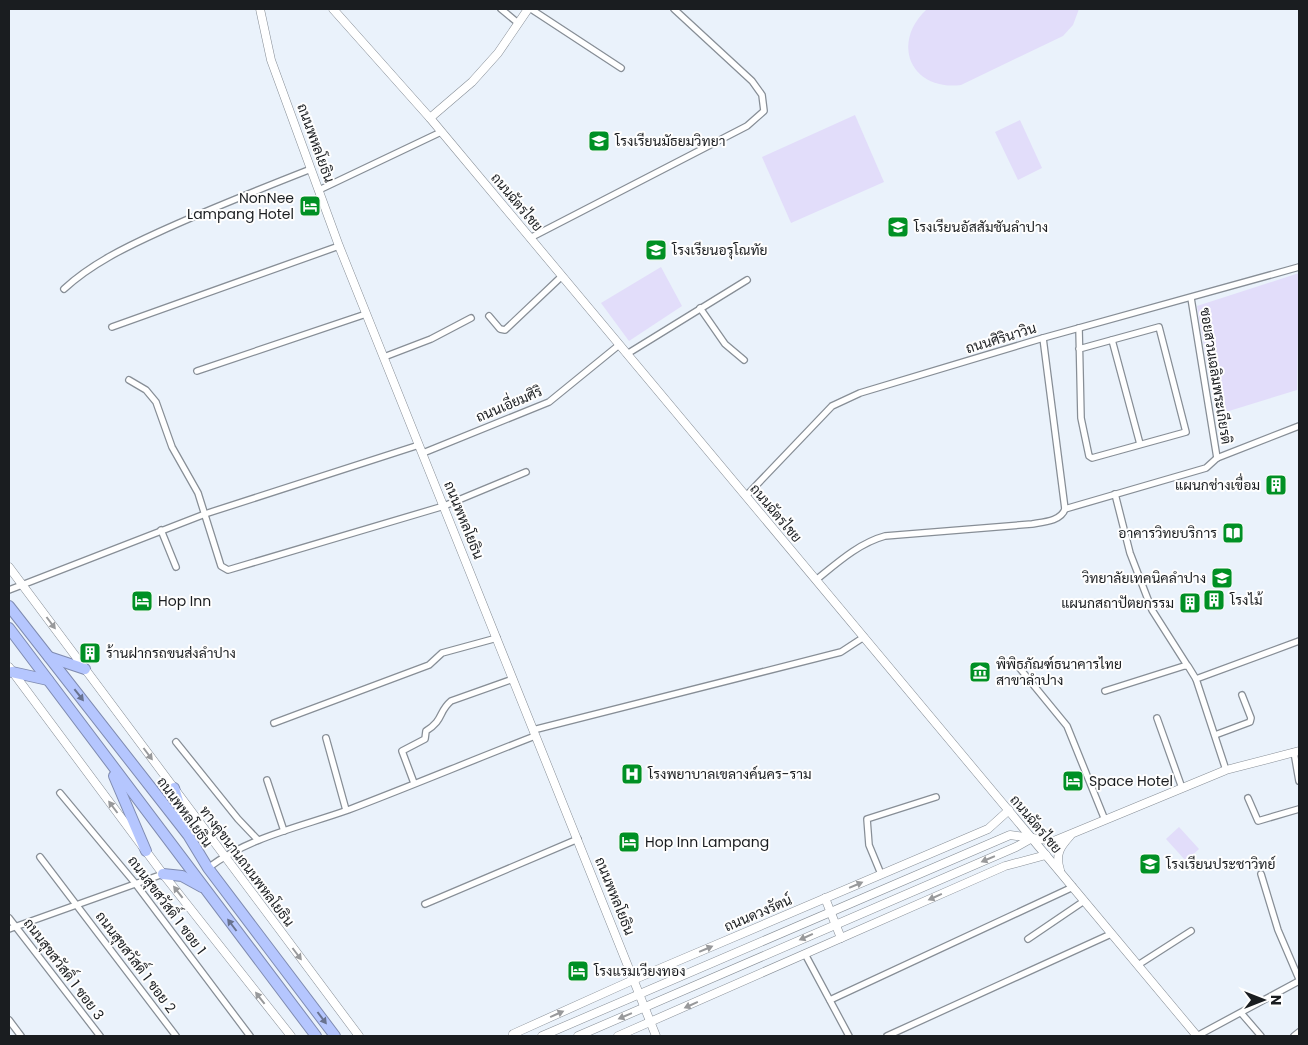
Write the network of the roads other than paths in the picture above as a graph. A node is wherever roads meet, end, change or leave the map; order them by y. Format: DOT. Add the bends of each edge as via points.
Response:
graph roads {
  1 [pos="260,9"];
  2 [pos="333,9"];
  3 [pos="501,9"];
  4 [pos="530,9"];
  5 [pos="674,9"];
  6 [pos="518,24"];
  7 [pos="621,68"];
  8 [pos="430,118"];
  9 [pos="441,132"];
  10 [pos="311,169"];
  11 [pos="319,190"];
  12 [pos="530,238"];
  13 [pos="339,246"];
  14 [pos="1299,267"];
  15 [pos="562,276"];
  16 [pos="747,280"];
  17 [pos="64,289"];
  18 [pos="1191,298"];
  19 [pos="700,308"];
  20 [pos="366,314"];
  21 [pos="489,316"];
  22 [pos="471,318"];
  23 [pos="112,327"];
  24 [pos="1079,328"];
  25 [pos="1043,338"];
  26 [pos="1112,340"];
  27 [pos="619,344"];
  28 [pos="1079,349"];
  29 [pos="627,354"];
  30 [pos="384,357"];
  31 [pos="744,360"];
  32 [pos="196,371"];
  33 [pos="129,380"];
  34 [pos="1299,426"];
  35 [pos="1140,444"];
  36 [pos="421,449"];
  37 [pos="1216,458"];
  38 [pos="526,472"];
  39 [pos="1114,494"];
  40 [pos="746,496"];
  41 [pos="444,506"];
  42 [pos="1065,509"];
  43 [pos="205,514"];
  44 [pos="161,530"];
  45 [pos="9,567"];
  46 [pos="176,567"];
  47 [pos="816,580"];
  48 [pos="22,584"];
  49 [pos="9,590"];
  50 [pos="9,606"];
  51 [pos="9,628"];
  52 [pos="864,637"];
  53 [pos="497,638"];
  54 [pos="1299,641"];
  55 [pos="48,657"];
  56 [pos="1018,665"];
  57 [pos="1187,665"];
  58 [pos="11,669"];
  59 [pos="85,669"];
  60 [pos="512,679"];
  61 [pos="1196,679"];
  62 [pos="48,680"];
  63 [pos="1105,692"];
  64 [pos="1242,695"];
  65 [pos="1157,718"];
  66 [pos="274,723"];
  67 [pos="534,733"];
  68 [pos="1215,735"];
  69 [pos="326,738"];
  70 [pos="176,742"];
  71 [pos="1296,752"];
  72 [pos="108,761"];
  73 [pos="1226,770"];
  74 [pos="267,780"];
  75 [pos="1299,781"];
  76 [pos="414,783"];
  77 [pos="174,788"];
  78 [pos="1182,788"];
  79 [pos="60,793"];
  80 [pos="936,797"];
  81 [pos="1248,798"];
  82 [pos="1299,809"];
  83 [pos="346,810"];
  84 [pos="1009,810"];
  85 [pos="1105,820"];
  86 [pos="284,831"];
  87 [pos="188,834"];
  88 [pos="1072,834"];
  89 [pos="1032,838"];
  90 [pos="578,839"];
  91 [pos="258,840"];
  92 [pos="146,851"];
  93 [pos="1046,855"];
  94 [pos="224,856"];
  95 [pos="40,858"];
  96 [pos="208,868"];
  97 [pos="1060,873"];
  98 [pos="164,874"];
  99 [pos="880,874"];
  100 [pos="1262,874"];
  101 [pos="135,883"];
  102 [pos="1073,887"];
  103 [pos="205,888"];
  104 [pos="824,898"];
  105 [pos="1084,901"];
  106 [pos="76,903"];
  107 [pos="425,904"];
  108 [pos="830,912"];
  109 [pos="9,918"];
  110 [pos="836,925"];
  111 [pos="16,926"];
  112 [pos="9,929"];
  113 [pos="1191,931"];
  114 [pos="1111,934"];
  115 [pos="841,938"];
  116 [pos="1028,939"];
  117 [pos="805,954"];
  118 [pos="1138,966"];
  119 [pos="633,980"];
  120 [pos="1299,980"];
  121 [pos="639,994"];
  122 [pos="830,1000"];
  123 [pos="645,1008"];
  124 [pos="1242,1014"];
  125 [pos="9,1020"];
  126 [pos="651,1023"];
  127 [pos="1299,1032"];
  128 [pos="511,1035"];
  129 [pos="21,1036"];
  130 [pos="100,1036"];
  131 [pos="176,1036"];
  132 [pos="250,1036"];
  133 [pos="291,1036"];
  134 [pos="316,1036"];
  135 [pos="335,1036"];
  136 [pos="359,1036"];
  137 [pos="542,1036"];
  138 [pos="578,1036"];
  139 [pos="618,1036"];
  140 [pos="656,1036"];
  141 [pos="849,1036"];
  142 [pos="887,1036"];
  143 [pos="1197,1036"];
  144 [pos="1261,1036"];
  145 [pos="1294,1036"];
  1 -- 10 [label="main road, ถนนพหลโยธิน" via="271,60"];
  2 -- 8 [label="main road, ถนนฉัตรไชย"];
  3 -- 6 [label="street"];
  4 -- 6 [label="main road"];
  4 -- 7 [label="street"];
  5 -- 12 [label="street" via="752,81 762,94 764,111 747,126"];
  6 -- 8 [label="main road" via="498,54 472,82"];
  8 -- 9 [label="main road, ถนนฉัตรไชย"];
  9 -- 11 [label="street"];
  9 -- 12 [label="main road, ถนนฉัตรไชย"];
  10 -- 11 [label="main road, ถนนพหลโยธิน"];
  10 -- 17 [label="street" via="192,216 122,249"];
  11 -- 13 [label="main road, ถนนพหลโยธิน"];
  12 -- 15 [label="main road, ถนนฉัตรไชย"];
  13 -- 20 [label="main road, ถนนพหลโยธิน"];
  13 -- 23 [label="street"];
  14 -- 18 [label="street, ถนนศิรินาวิน"];
  15 -- 21 [label="street" via="505,330 500,329"];
  15 -- 27 [label="main road, ถนนฉัตรไชย"];
  16 -- 19 [label="street"];
  18 -- 24 [label="street, ถนนศิรินาวิน"];
  18 -- 37 [label="street, ซอยสวนเฉลิมพระเกียรติ"];
  19 -- 29 [label="street"];
  19 -- 31 [label="street" via="725,344"];
  20 -- 30 [label="main road, ถนนพหลโยธิน"];
  20 -- 32 [label="street"];
  22 -- 30 [label="street" via="431,339"];
  24 -- 25 [label="street, ถนนศิรินาวิน"];
  24 -- 28 [label="street"];
  25 -- 40 [label="street, ถนนศิรินาวิน" via="860,393 832,406"];
  25 -- 42 [label="street"];
  26 -- 28 [label="street"];
  26 -- 35 [label="street"];
  26 -- 35 [label="street" via="1159,327 1186,432"];
  27 -- 29 [label="main road, ถนนฉัตรไชย"];
  27 -- 36 [label="street, ถนนเอี่ยมศิริ" via="549,402"];
  28 -- 35 [label="street" via="1081,418 1089,456 1092,458"];
  29 -- 40 [label="main road, ถนนฉัตรไชย"];
  30 -- 36 [label="main road, ถนนพหลโยธิน"];
  33 -- 43 [label="street" via="146,390 156,402 166,434 198,493"];
  34 -- 37 [label="street, ซอยสวนเฉลิมพระเกียรติ"];
  36 -- 41 [label="main road, ถนนพหลโยธิน"];
  36 -- 43 [label="street, ถนนเอี่ยมศิริ"];
  37 -- 39 [label="street" via="1206,468"];
  38 -- 41 [label="street"];
  39 -- 42 [label="street"];
  39 -- 57 [label="street" via="1130,553 1152,610"];
  40 -- 47 [label="main road, ถนนฉัตรไชย"];
  41 -- 43 [label="street" via="228,570 221,566"];
  41 -- 53 [label="main road, ถนนพหลโยธิน"];
  42 -- 47 [label="street" via="1061,516 1032,524 876,538"];
  43 -- 44 [label="street, ถนนเอี่ยมศิริ"];
  44 -- 46 [label="street"];
  44 -- 48 [label="street, ถนนเอี่ยมศิริ"];
  45 -- 48 [label="main road, ทางคู่ขนานถนนพหลโยธิน"];
  47 -- 52 [label="main road, ถนนฉัตรไชย"];
  48 -- 49 [label="street, ถนนเอี่ยมศิริ"];
  48 -- 59 [label="main road, ทางคู่ขนานถนนพหลโยธิน, one-way"];
  50 -- 55 [label="highway, ถนนพหลโยธิน"];
  51 -- 62 [label="highway"];
  52 -- 67 [label="street" via="841,652"];
  52 -- 84 [label="main road, ถนนฉัตรไชย"];
  53 -- 60 [label="main road, ถนนพหลโยธิน"];
  53 -- 66 [label="street" via="442,653 430,665"];
  54 -- 61 [label="street"];
  55 -- 59 [label="highway"];
  55 -- 87 [label="highway, ถนนพหลโยธิน, one-way"];
  56 -- 85 [label="street" via="1067,726"];
  57 -- 61 [label="street"];
  57 -- 63 [label="street"];
  58 -- 62 [label="highway"];
  92 -- 58 [label="main road, one-way"];
  59 -- 77 [label="main road, ทางคู่ขนานถนนพหลโยธิน, one-way"];
  60 -- 67 [label="main road, ถนนพหลโยธิน"];
  60 -- 76 [label="street" via="451,701 439,722 426,730 425,739 402,750"];
  61 -- 68 [label="street"];
  62 -- 72 [label="highway"];
  64 -- 68 [label="street" via="1250,722"];
  65 -- 78 [label="street"];
  67 -- 76 [label="street"];
  67 -- 90 [label="main road, ถนนพหลโยธิน"];
  68 -- 73 [label="street"];
  69 -- 83 [label="street"];
  70 -- 91 [label="street"];
  71 -- 73 [label="main road"];
  71 -- 75 [label="street"];
  72 -- 92 [label="highway"];
  72 -- 103 [label="highway"];
  73 -- 78 [label="main road"];
  74 -- 86 [label="street"];
  76 -- 83 [label="street"];
  77 -- 87 [label="highway"];
  77 -- 94 [label="main road, ทางคู่ขนานถนนพหลโยธิน"];
  78 -- 85 [label="main road"];
  79 -- 101 [label="street, ถนนสุขสวัสดิ์ 1 ซอย 1"];
  80 -- 99 [label="street" via="867,819 869,845"];
  81 -- 82 [label="street" via="1258,821"];
  83 -- 86 [label="street"];
  84 -- 89 [label="main road, ถนนฉัตรไชย"];
  84 -- 99 [label="main road, ถนนดวงรัตน์" via="988,829"];
  85 -- 88 [label="main road"];
  86 -- 91 [label="street"];
  87 -- 96 [label="highway, ถนนพหลโยธิน"];
  88 -- 89 [label="main road" via="1054,841"];
  88 -- 97 [label="main road" via="1059,847"];
  89 -- 93 [label="main road, ถนนฉัตรไชย"];
  89 -- 108 [label="main road" via="1010,835"];
  89 -- 110 [label="main road, one-way"];
  90 -- 107 [label="street"];
  90 -- 119 [label="main road, ถนนพหลโยธิน"];
  91 -- 94 [label="street"];
  92 -- 98 [label="main road"];
  93 -- 97 [label="main road, ถนนฉัตรไชย"];
  93 -- 115 [label="main road, one-way" via="1006,866"];
  94 -- 96 [label="street"];
  94 -- 136 [label="main road, ทางคู่ขนานถนนพหลโยธิน, one-way"];
  95 -- 106 [label="street, ถนนสุขสวัสดิ์ 1 ซอย 2"];
  96 -- 135 [label="highway, ถนนพหลโยธิน, one-way"];
  97 -- 102 [label="main road, ถนนฉัตรไชย"];
  98 -- 101 [label="street"];
  98 -- 103 [label="highway" via="182,876"];
  133 -- 98 [label="main road, one-way"];
  104 -- 99 [label="main road, ถนนดวงรัตน์, one-way"];
  100 -- 120 [label="street" via="1278,930"];
  101 -- 106 [label="street"];
  101 -- 132 [label="street, ถนนสุขสวัสดิ์ 1 ซอย 1"];
  102 -- 105 [label="main road, ถนนฉัตรไชย"];
  102 -- 122 [label="street"];
  134 -- 103 [label="highway, one-way"];
  104 -- 108 [label="main road"];
  119 -- 104 [label="main road, ถนนดวงรัตน์, one-way"];
  105 -- 114 [label="main road, ถนนฉัตรไชย"];
  105 -- 116 [label="street"];
  106 -- 111 [label="street"];
  106 -- 131 [label="street, ถนนสุขสวัสดิ์ 1 ซอย 2"];
  108 -- 110 [label="main road"];
  108 -- 121 [label="main road"];
  109 -- 111 [label="street, ถนนสุขสวัสดิ์ 1 ซอย 3"];
  110 -- 115 [label="main road"];
  110 -- 123 [label="main road, one-way"];
  111 -- 112 [label="street"];
  111 -- 130 [label="street, ถนนสุขสวัสดิ์ 1 ซอย 3"];
  113 -- 118 [label="street"];
  114 -- 118 [label="main road, ถนนฉัตรไชย"];
  114 -- 142 [label="street"];
  115 -- 117 [label="main road"];
  117 -- 122 [label="street"];
  117 -- 126 [label="main road, one-way"];
  118 -- 143 [label="main road, ถนนฉัตรไชย"];
  119 -- 121 [label="main road, ถนนพหลโยธิน"];
  128 -- 119 [label="main road, ถนนดวงรัตน์, one-way"];
  120 -- 124 [label="street"];
  121 -- 123 [label="main road, ถนนพหลโยธิน"];
  121 -- 137 [label="main road"];
  122 -- 141 [label="street"];
  123 -- 126 [label="main road, ถนนพหลโยธิน"];
  123 -- 138 [label="main road, one-way"];
  124 -- 143 [label="street"];
  124 -- 144 [label="street"];
  125 -- 129 [label="street"];
  126 -- 139 [label="main road"];
  126 -- 140 [label="main road, ถนนพหลโยธิน"];
  127 -- 145 [label="street"];
}
